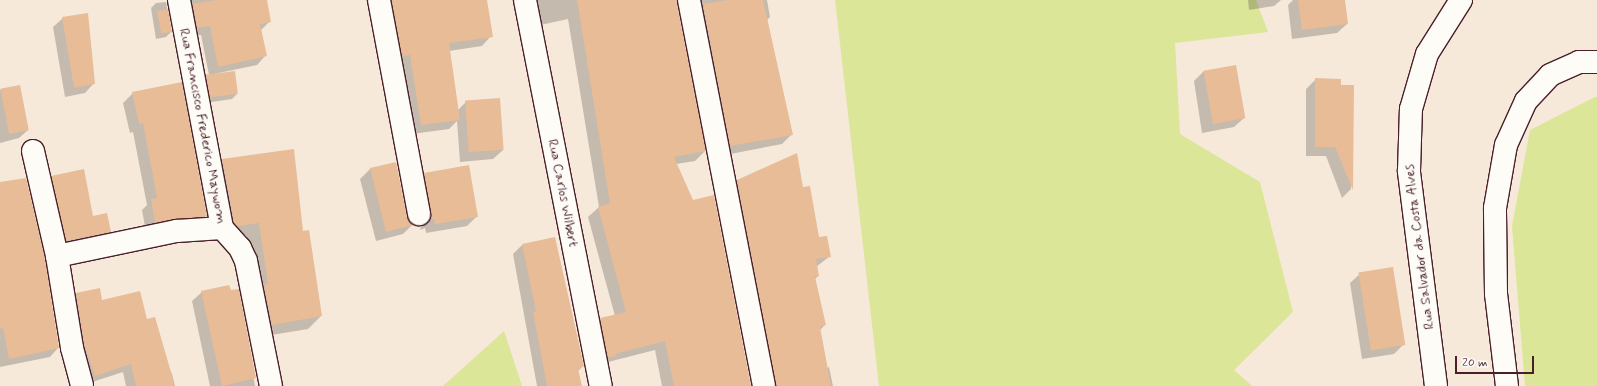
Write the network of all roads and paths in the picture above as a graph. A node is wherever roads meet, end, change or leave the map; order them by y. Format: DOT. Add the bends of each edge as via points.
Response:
graph roads {
  1 [pos="180,0"];
  2 [pos="379,0"];
  3 [pos="525,0"];
  4 [pos="689,0"];
  5 [pos="1461,0"];
  6 [pos="1597,62"];
  7 [pos="33,151"];
  8 [pos="419,214"];
  9 [pos="222,228"];
  10 [pos="58,256"];
  11 [pos="82,386"];
  12 [pos="271,386"];
  13 [pos="601,386"];
  14 [pos="764,386"];
  15 [pos="1436,386"];
  16 [pos="1506,386"];
  1 -- 9 [label="street, Rua Francisco Frederico Maywom"];
  2 -- 8 [label="street"];
  3 -- 13 [label="street, Rua Carlos Wilbert"];
  4 -- 14 [label="street"];
  5 -- 15 [label="street, Rua Salvador da Costa Alves" via="1426,54 1411,109 1409,171"];
  6 -- 16 [label="street" via="1579,62 1550,75 1526,101 1506,145 1495,208 1496,294"];
  7 -- 10 [label="street"];
  9 -- 10 [label="street" via="177,231"];
  9 -- 12 [label="street, Rua Francisco Frederico Maywom" via="240,248 246,261"];
  10 -- 11 [label="street" via="72,348"];
}
